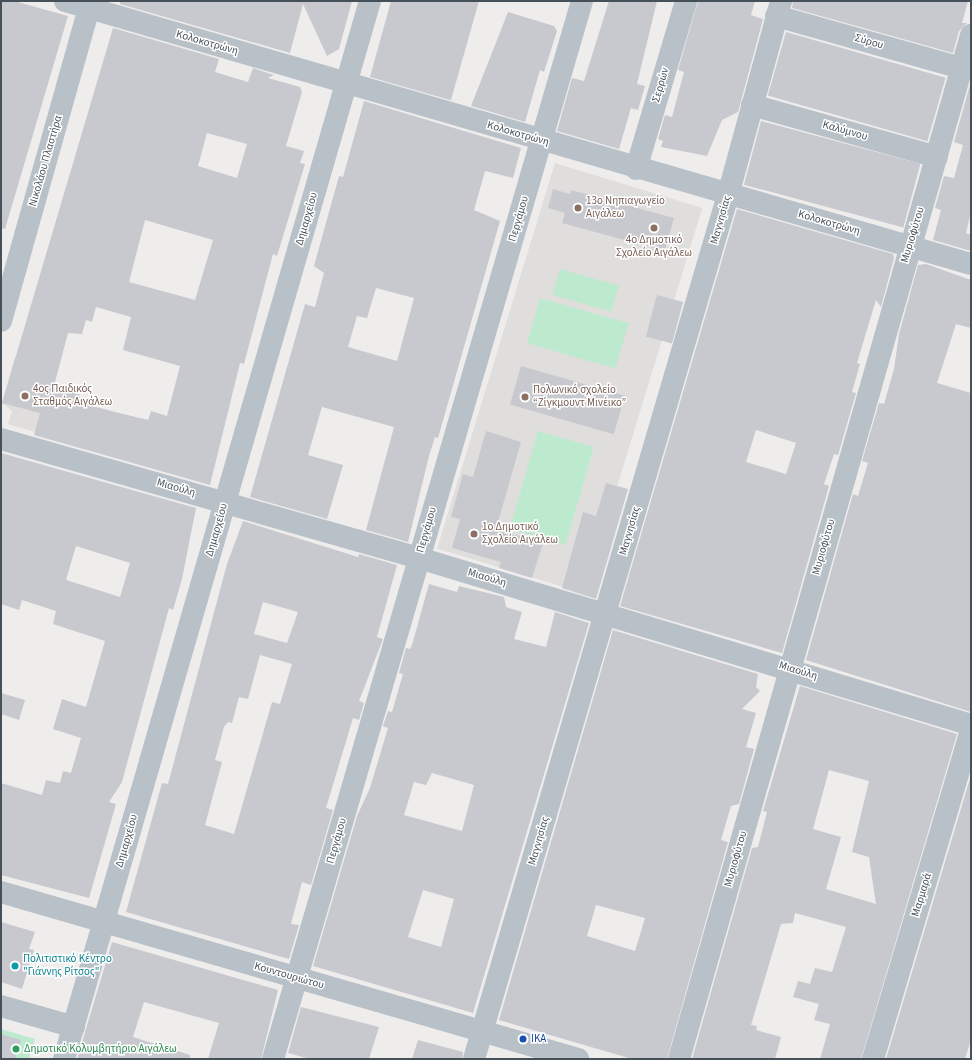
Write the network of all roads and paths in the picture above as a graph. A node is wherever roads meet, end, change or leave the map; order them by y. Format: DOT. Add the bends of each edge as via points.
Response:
graph roads {
  1 [pos="65,1"];
  2 [pos="370,1"];
  3 [pos="582,1"];
  4 [pos="686,1"];
  5 [pos="90,4"];
  6 [pos="779,9"];
  7 [pos="971,36"];
  8 [pos="961,68"];
  9 [pos="346,84"];
  10 [pos="752,105"];
  11 [pos="542,141"];
  12 [pos="937,157"];
  13 [pos="636,169"];
  14 [pos="728,195"];
  15 [pos="910,246"];
  16 [pos="971,264"];
  17 [pos="1,321"];
  18 [pos="1,439"];
  19 [pos="225,501"];
  20 [pos="419,558"];
  21 [pos="606,614"];
  22 [pos="789,668"];
  23 [pos="971,725"];
  24 [pos="971,731"];
  25 [pos="1,892"];
  26 [pos="104,922"];
  27 [pos="297,978"];
  28 [pos="1,1006"];
  29 [pos="74,1027"];
  30 [pos="483,1031"];
  31 [pos="64,1059"];
  32 [pos="273,1059"];
  33 [pos="474,1059"];
  34 [pos="578,1059"];
  35 [pos="679,1059"];
  36 [pos="873,1059"];
  1 -- 5 [label="street, Κολοκοτρώνη"];
  2 -- 9 [label="street, Δημαρχείου"];
  3 -- 11 [label="street, Περγάμου"];
  4 -- 13 [label="street, Σερρών"];
  5 -- 9 [label="street, Κολοκοτρώνη"];
  5 -- 17 [label="street, Νικολάου Πλαστήρα"];
  6 -- 8 [label="street, Σύρου"];
  6 -- 10 [label="street, Μαγνησίας"];
  7 -- 8 [label="street, Μυριοφύτου"];
  8 -- 12 [label="street, Μυριοφύτου"];
  9 -- 11 [label="street, Κολοκοτρώνη"];
  9 -- 19 [label="street, Δημαρχείου"];
  10 -- 12 [label="street, Καλύμνου"];
  10 -- 14 [label="street, Μαγνησίας"];
  11 -- 13 [label="street, Κολοκοτρώνη"];
  11 -- 20 [label="street, Περγάμου"];
  12 -- 15 [label="street, Μυριοφύτου"];
  13 -- 14 [label="street, Κολοκοτρώνη"];
  14 -- 15 [label="street, Κολοκοτρώνη"];
  14 -- 21 [label="street, Μαγνησίας"];
  15 -- 16 [label="street, Κολοκοτρώνη"];
  15 -- 22 [label="street, Μυριοφύτου"];
  18 -- 19 [label="street, Μιαούλη"];
  19 -- 20 [label="street, Μιαούλη"];
  19 -- 26 [label="street, Δημαρχείου"];
  20 -- 21 [label="street, Μιαούλη"];
  20 -- 27 [label="street, Περγάμου"];
  21 -- 22 [label="street, Μιαούλη"];
  21 -- 30 [label="street, Μαγνησίας"];
  22 -- 23 [label="street, Μιαούλη"];
  22 -- 35 [label="street, Μυριοφύτου"];
  24 -- 36 [label="street, Μαρμαρά"];
  25 -- 26 [label="street, Κουντουριώτου"];
  26 -- 27 [label="street, Κουντουριώτου"];
  26 -- 29 [label="street, Δημαρχείου"];
  27 -- 30 [label="street, Κουντουριώτου"];
  27 -- 32 [label="street, Περγάμου"];
  28 -- 29 [label="street"];
  29 -- 31 [label="street, Δημαρχείου"];
  30 -- 33 [label="street, Μαγνησίας"];
  30 -- 34 [label="street, Κουντουριώτου"];
}
